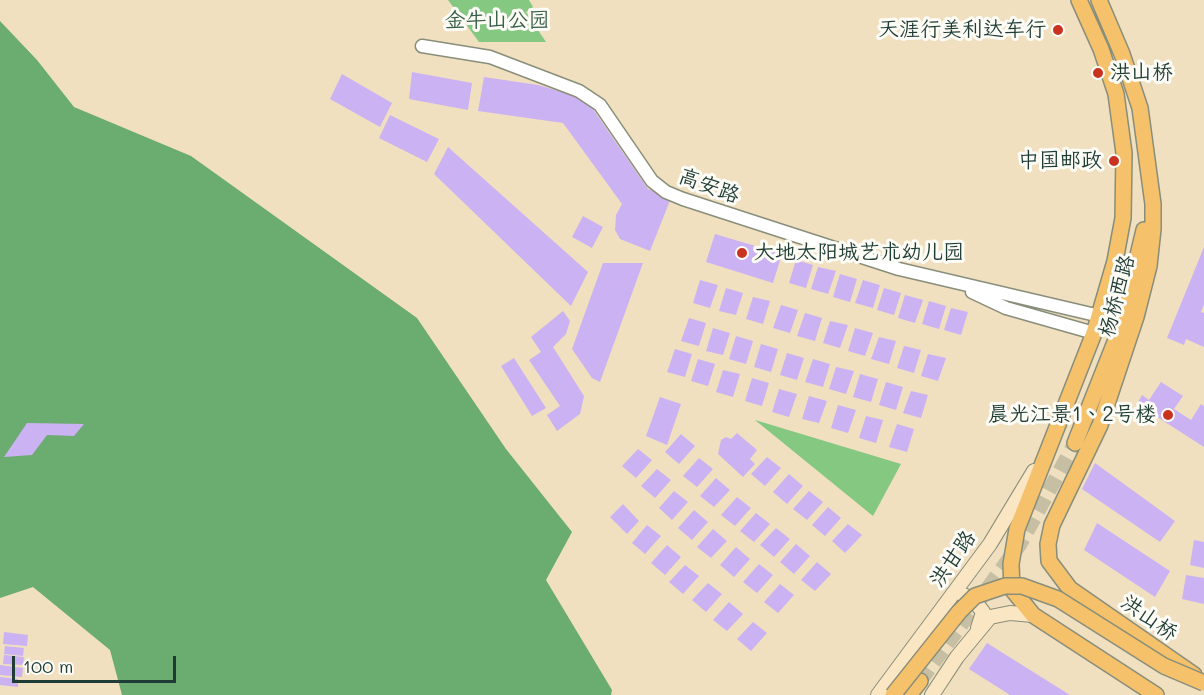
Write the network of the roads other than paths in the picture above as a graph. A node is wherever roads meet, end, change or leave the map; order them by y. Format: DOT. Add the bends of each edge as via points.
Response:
graph roads {
  1 [pos="1079,0"];
  2 [pos="1100,0"];
  3 [pos="422,46"];
  4 [pos="1145,155"];
  5 [pos="955,283"];
  6 [pos="1100,316"];
  7 [pos="1094,333"];
  8 [pos="1051,440"];
  9 [pos="1075,444"];
  10 [pos="1070,589"];
  11 [pos="954,596"];
  12 [pos="1033,615"];
  13 [pos="976,632"];
  14 [pos="920,681"];
  15 [pos="1204,682"];
  16 [pos="878,695"];
  17 [pos="893,695"];
  18 [pos="909,695"];
  19 [pos="932,695"];
  20 [pos="1156,695"];
  1 -- 6 [label="main road, 杨桥西路" via="1114,87 1124,153 1120,241"];
  2 -- 4 [label="main road, 杨桥西路" via="1140,108"];
  3 -- 5 [label="street, 高安路" via="490,57 579,91 600,105 652,181 666,192 899,269"];
  4 -- 9 [label="main road" via="1143,238 1121,327"];
  4 -- 10 [label="main road, 杨桥西路" via="1154,230 1142,297 1100,424 1052,525 1048,544 1049,561"];
  5 -- 6 [label="street, 高安路"];
  5 -- 7 [label="street, 高安路" via="1006,308"];
  6 -- 7 [label="main road, 杨桥西路"];
  7 -- 8 [label="main road, 杨桥西路"];
  8 -- 11 [label="main road, 洪甘路" via="990,544"];
  8 -- 12 [label="main road, 杨桥西路" via="1014,539 1012,589"];
  10 -- 15 [label="main road, 洪山桥, bridge"];
  11 -- 13 [label="main road" via="974,599 983,612"];
  11 -- 16 [label="main road, 洪甘路"];
  12 -- 13 [label="main road" via="999,614 990,617"];
  12 -- 20 [label="main road, 杨桥西路"];
  13 -- 19 [label="main road"];
  14 -- 18 [label="main road"];
  15 -- 17 [label="main road, bridge" via="1164,666 1058,599 1022,586 1005,586 975,596"];
}
